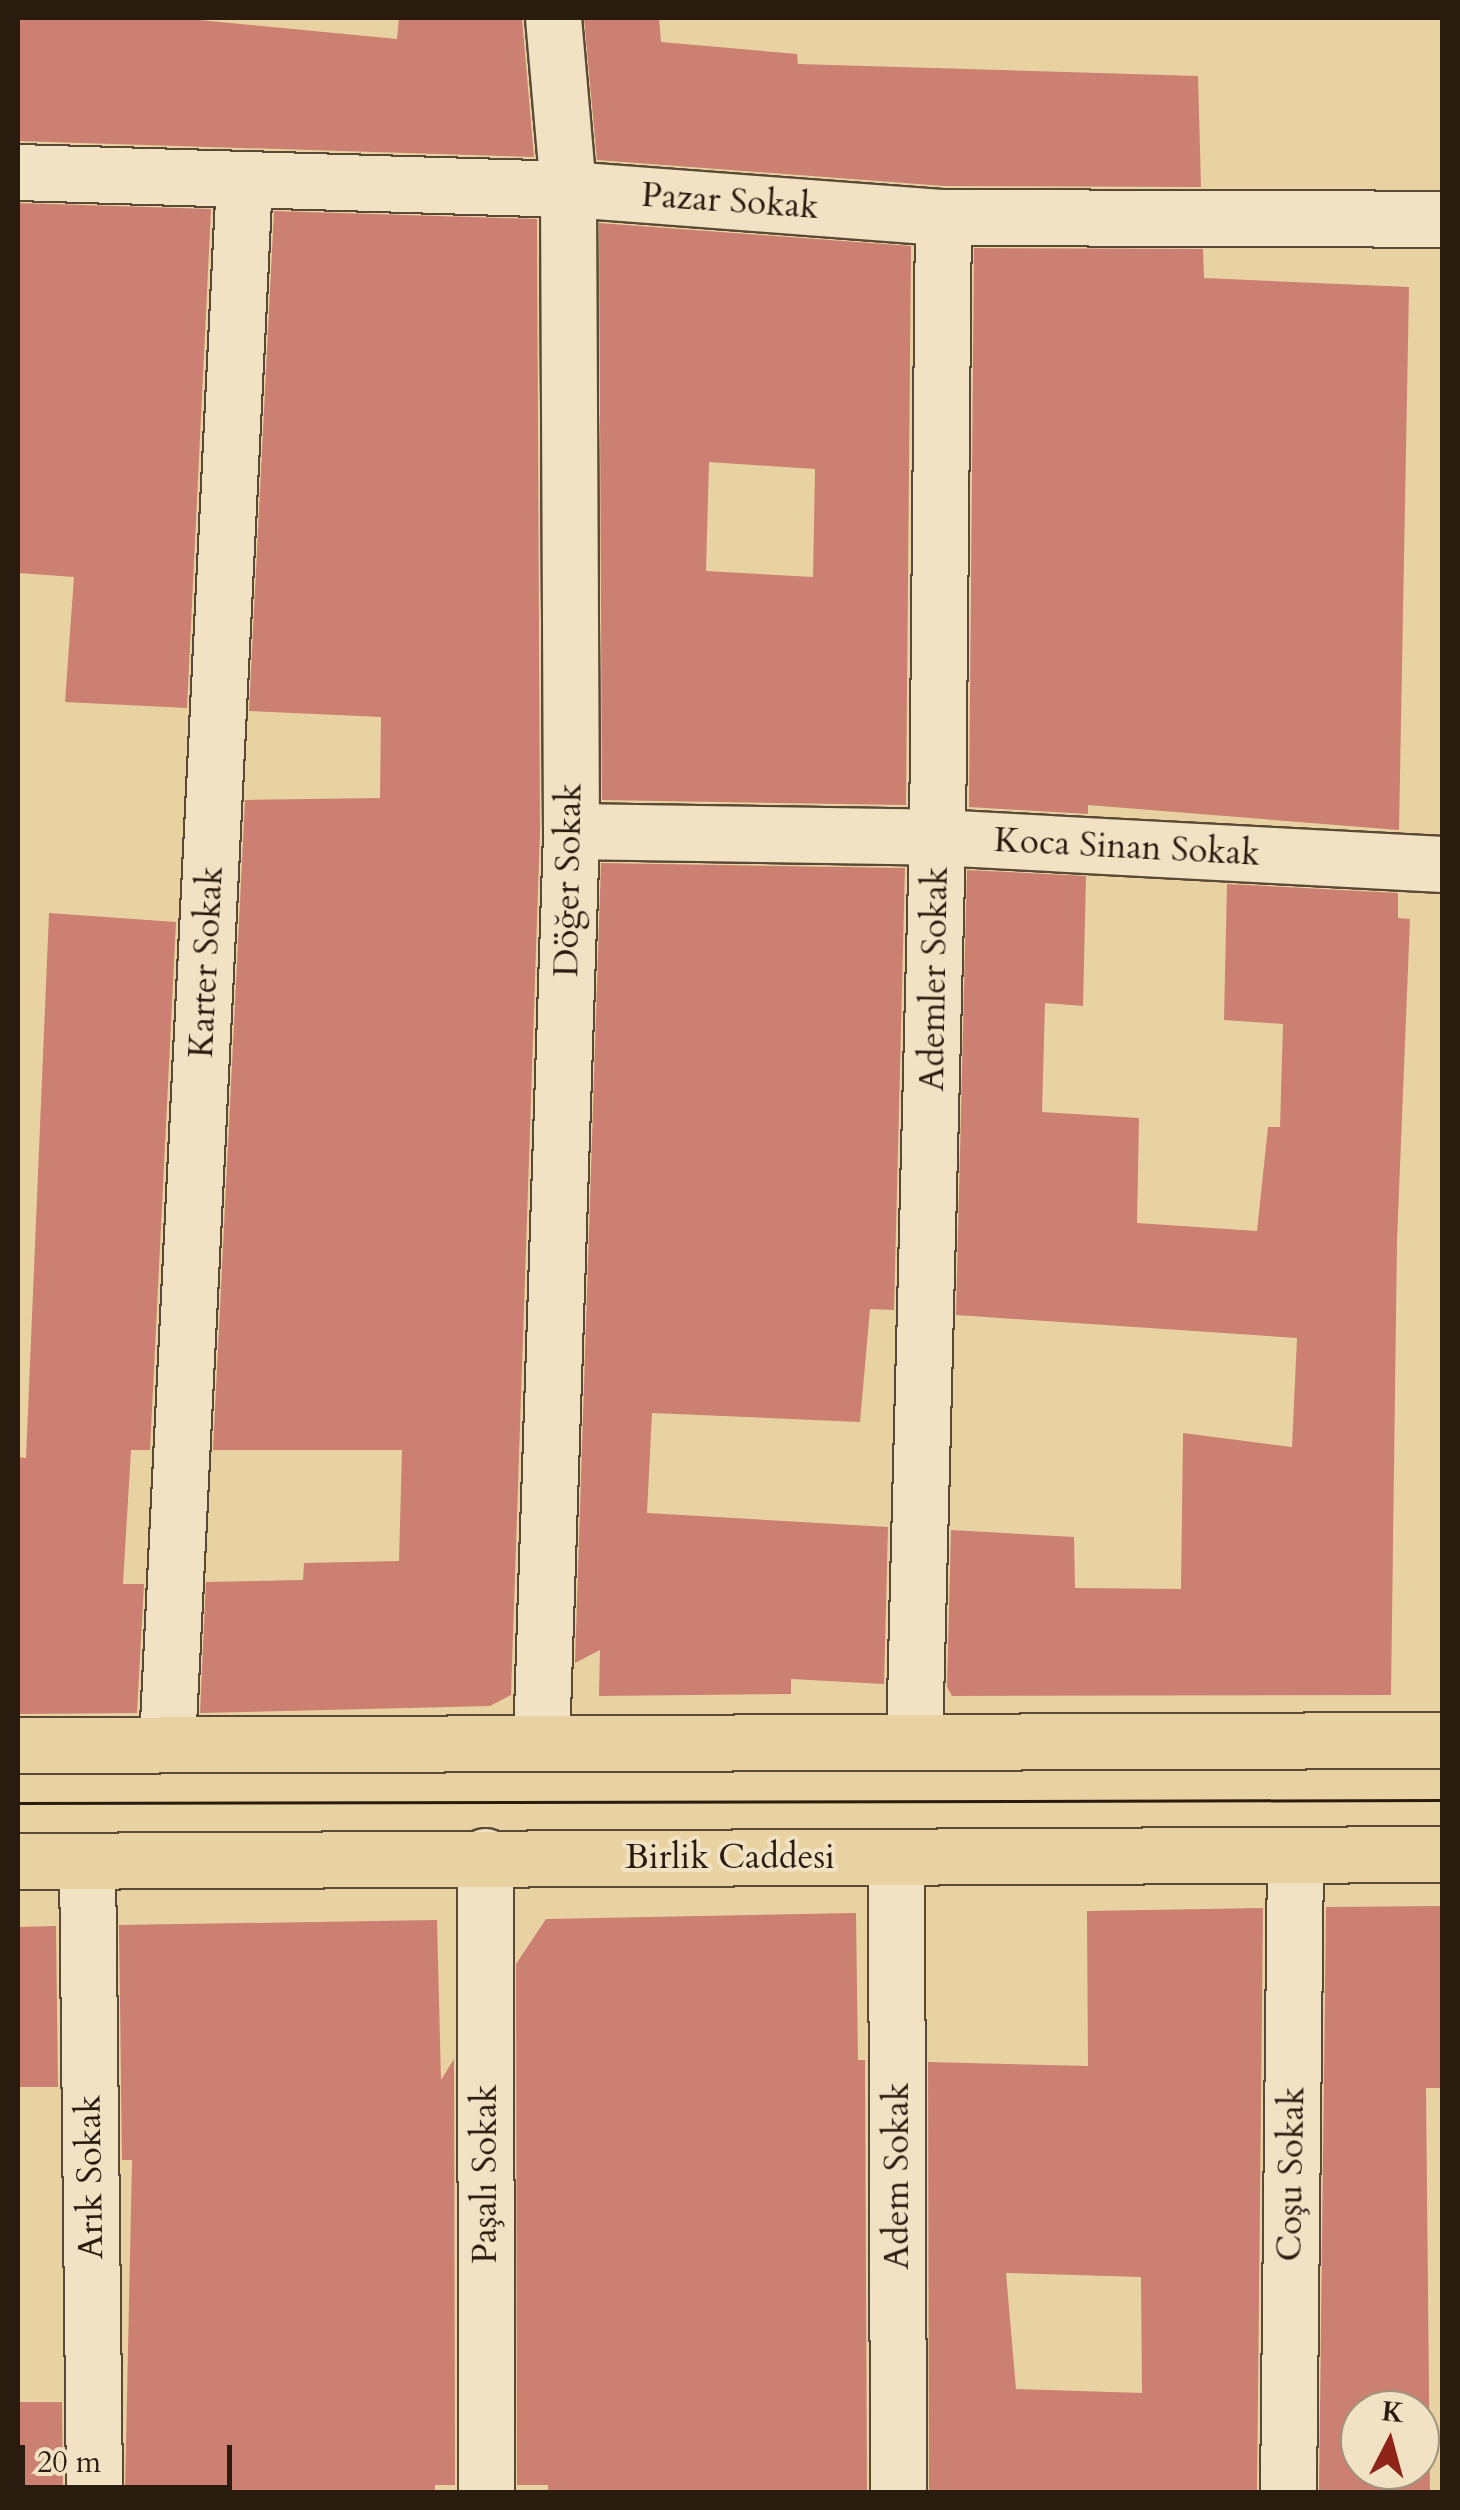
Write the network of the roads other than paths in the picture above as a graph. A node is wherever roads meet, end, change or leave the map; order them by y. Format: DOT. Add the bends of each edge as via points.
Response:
graph roads {
  1 [pos="553,18"];
  2 [pos="18,172"];
  3 [pos="244,180"];
  4 [pos="568,190"];
  5 [pos="943,217"];
  6 [pos="1442,219"];
  7 [pos="571,831"];
  8 [pos="937,837"];
  9 [pos="1442,864"];
  10 [pos="914,1740"];
  11 [pos="1442,1740"];
  12 [pos="541,1742"];
  13 [pos="167,1743"];
  14 [pos="18,1745"];
  15 [pos="1442,1854"];
  16 [pos="485,1856"];
  17 [pos="1295,1856"];
  18 [pos="896,1859"];
  19 [pos="18,1861"];
  20 [pos="86,1861"];
  21 [pos="94,2492"];
  22 [pos="486,2492"];
  23 [pos="898,2492"];
  24 [pos="1288,2492"];
  1 -- 4 [label="street, Döğer Sokak"];
  2 -- 3 [label="street, Pazar Sokak"];
  3 -- 4 [label="street, Pazar Sokak"];
  3 -- 13 [label="street, Karter Sokak"];
  4 -- 5 [label="street, Pazar Sokak"];
  4 -- 7 [label="street, Döğer Sokak"];
  5 -- 6 [label="street, Pazar Sokak"];
  5 -- 8 [label="street, Ademler Sokak"];
  7 -- 8 [label="street, Koca Sinan Sokak"];
  7 -- 12 [label="street, Döğer Sokak"];
  8 -- 9 [label="street, Koca Sinan Sokak"];
  8 -- 10 [label="street, Ademler Sokak"];
  10 -- 11 [label="main road"];
  10 -- 12 [label="main road"];
  12 -- 13 [label="main road"];
  13 -- 14 [label="main road"];
  15 -- 17 [label="main road, Birlik Caddesi"];
  16 -- 18 [label="main road, Birlik Caddesi"];
  16 -- 20 [label="main road, Birlik Caddesi"];
  16 -- 22 [label="street, Paşalı Sokak"];
  17 -- 18 [label="main road, Birlik Caddesi"];
  17 -- 24 [label="street, Coşu Sokak"];
  18 -- 23 [label="street, Adem Sokak"];
  19 -- 20 [label="main road, Birlik Caddesi"];
  20 -- 21 [label="street, Arık Sokak"];
}
